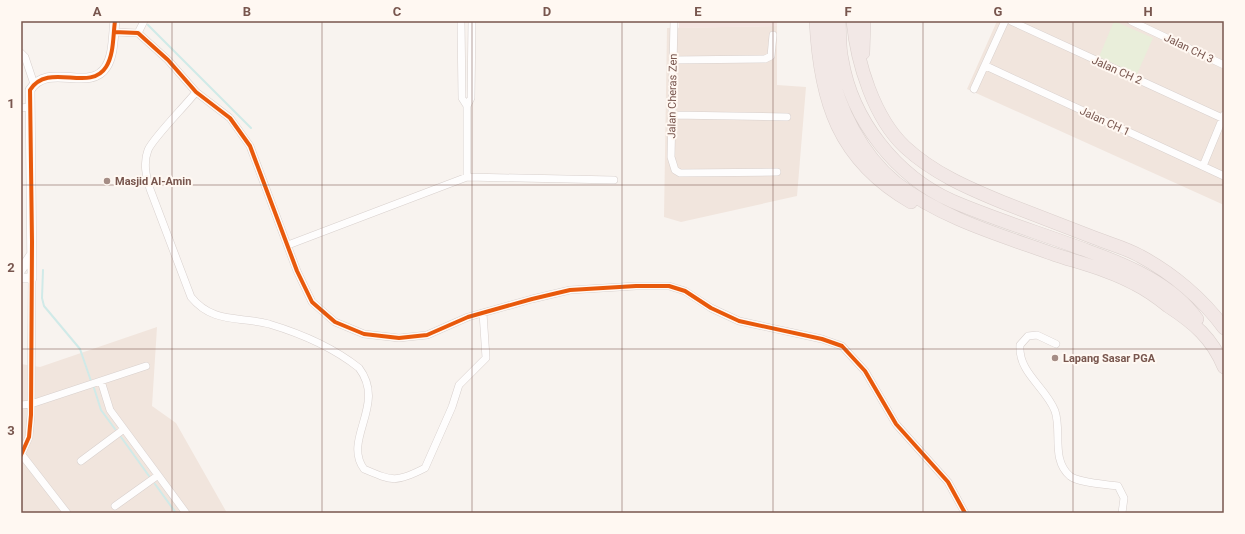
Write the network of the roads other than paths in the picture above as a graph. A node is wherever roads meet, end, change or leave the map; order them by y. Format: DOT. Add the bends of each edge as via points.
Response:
graph roads {
  1 [pos="115,21"];
  2 [pos="144,21"];
  3 [pos="461,21"];
  4 [pos="472,21"];
  5 [pos="674,21"];
  6 [pos="816,21"];
  7 [pos="826,21"];
  8 [pos="839,21"];
  9 [pos="853,21"];
  10 [pos="864,21"];
  11 [pos="1006,21"];
  12 [pos="1011,21"];
  13 [pos="1131,21"];
  14 [pos="114,32"];
  15 [pos="138,33"];
  16 [pos="773,35"];
  17 [pos="21,53"];
  18 [pos="673,60"];
  19 [pos="1224,65"];
  20 [pos="986,66"];
  21 [pos="862,68"];
  22 [pos="34,84"];
  23 [pos="974,89"];
  24 [pos="196,92"];
  25 [pos="468,106"];
  26 [pos="25,108"];
  27 [pos="672,115"];
  28 [pos="1223,116"];
  29 [pos="787,117"];
  30 [pos="1203,166"];
  31 [pos="777,172"];
  32 [pos="1224,176"];
  33 [pos="467,177"];
  34 [pos="614,180"];
  35 [pos="986,229"];
  36 [pos="288,245"];
  37 [pos="32,251"];
  38 [pos="22,267"];
  39 [pos="21,278"];
  40 [pos="32,278"];
  41 [pos="483,313"];
  42 [pos="1224,328"];
  43 [pos="1203,332"];
  44 [pos="1056,344"];
  45 [pos="146,366"];
  46 [pos="1224,367"];
  47 [pos="101,381"];
  48 [pos="21,404"];
  49 [pos="31,404"];
  50 [pos="124,429"];
  51 [pos="21,455"];
  52 [pos="81,460"];
  53 [pos="157,476"];
  54 [pos="115,506"];
  55 [pos="67,513"];
  56 [pos="186,513"];
  57 [pos="965,513"];
  58 [pos="1122,513"];
  1 -- 14 [label="street"];
  2 -- 15 [label="street"];
  3 -- 25 [label="street" via="462,98"];
  4 -- 25 [label="street" via="471,98"];
  5 -- 18 [label="street, Jalan Cheras Zen"];
  6 -- 35 [label="highway" via="820,74 827,99 837,125 857,156 894,192 920,207 942,218"];
  7 -- 35 [label="highway" via="830,66 836,92 847,118 871,156 896,183 920,199 941,211"];
  8 -- 43 [label="highway" via="842,60 859,110 870,131 906,171 950,200 1109,258 1139,272 1170,292 1184,305 1196,318"];
  9 -- 21 [label="highway"];
  10 -- 21 [label="highway"];
  11 -- 20 [label="street"];
  12 -- 28 [label="street, Jalan CH 2"];
  13 -- 19 [label="street, Jalan CH 3"];
  14 -- 15 [label="street"];
  14 -- 22 [label="street" via="110,59 101,73 86,78 50,76"];
  15 -- 24 [label="street" via="168,60"];
  16 -- 18 [label="street" via="771,56 765,59"];
  17 -- 22 [label="street"];
  18 -- 27 [label="street, Jalan Cheras Zen"];
  20 -- 23 [label="street"];
  20 -- 30 [label="street, Jalan CH 1"];
  21 -- 42 [label="highway" via="870,93 884,119 904,146 929,166 983,194 1139,255 1170,274 1217,318"];
  22 -- 26 [label="street"];
  24 -- 36 [label="street" via="230,118 250,146"];
  24 -- 41 [label="street" via="149,148 146,161 150,189 191,297 199,307 213,314 275,327 304,337 359,368 365,375 370,393 357,452 364,469 389,480 401,479 425,468 459,385 486,358"];
  25 -- 33 [label="street"];
  26 -- 37 [label="street"];
  27 -- 29 [label="street"];
  27 -- 31 [label="street, Jalan Cheras Zen" via="671,157 674,170 680,173"];
  28 -- 30 [label="street"];
  30 -- 32 [label="street, Jalan CH 1"];
  33 -- 34 [label="street"];
  33 -- 36 [label="street"];
  35 -- 43 [label="highway" via="1136,284"];
  36 -- 41 [label="street" via="312,302 335,322 364,334 399,338 427,336"];
  37 -- 38 [label="street"];
  37 -- 40 [label="street"];
  39 -- 40 [label="street"];
  40 -- 49 [label="street"];
  41 -- 57 [label="street" via="570,290 669,286 685,291 711,308 739,321 822,338 842,346 865,371 896,424 948,482"];
  43 -- 46 [label="highway" via="1212,343"];
  44 -- 58 [label="street" via="1037,335 1028,336 1020,345 1021,360 1055,412 1059,457 1064,469 1071,477 1118,486 1124,498"];
  45 -- 47 [label="street"];
  47 -- 49 [label="street"];
  47 -- 50 [label="street" via="110,410"];
  48 -- 49 [label="street"];
  49 -- 51 [label="street" via="29,436"];
  50 -- 52 [label="street"];
  50 -- 53 [label="street"];
  51 -- 55 [label="street"];
  53 -- 54 [label="street"];
  53 -- 56 [label="street"];
}
